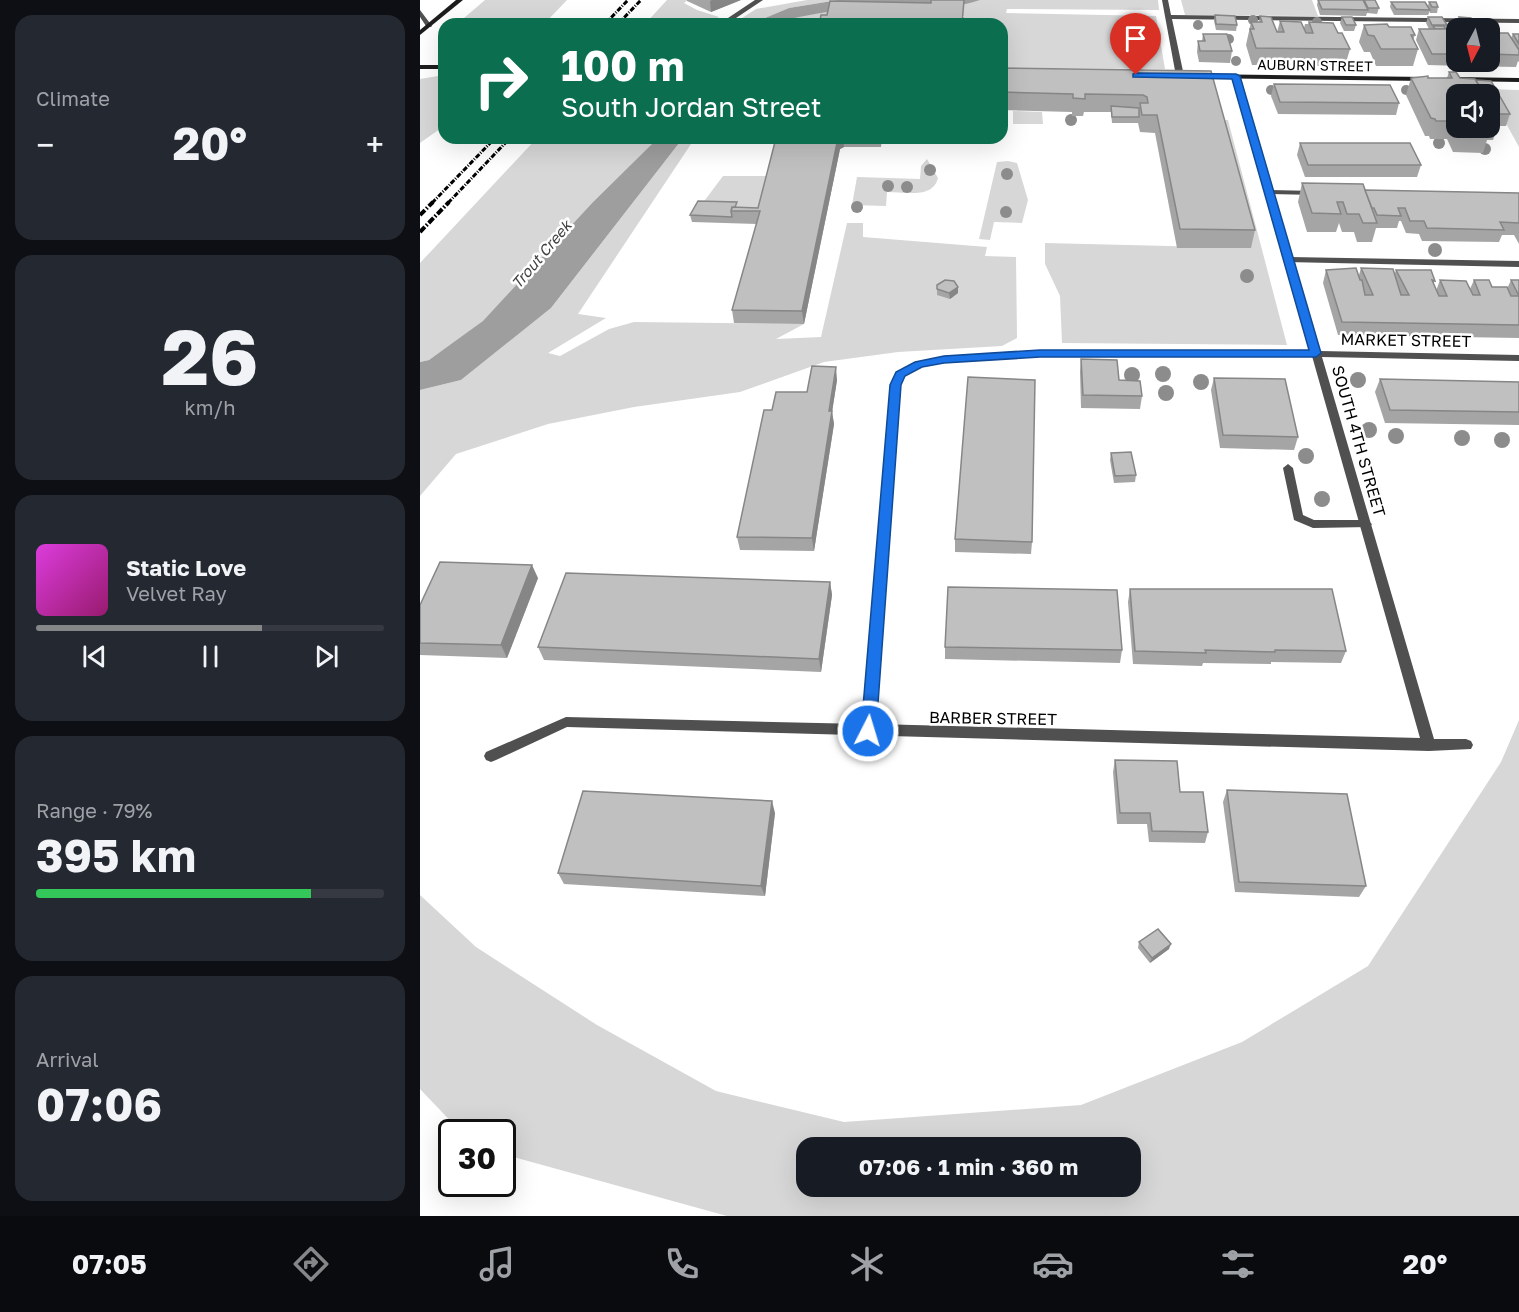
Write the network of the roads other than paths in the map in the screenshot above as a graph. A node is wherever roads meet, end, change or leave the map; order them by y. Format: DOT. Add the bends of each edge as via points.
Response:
graph roads {
  1 [pos="460,0"];
  2 [pos="760,0"];
  3 [pos="1165,0"];
  4 [pos="420,12"];
  5 [pos="1168,17"];
  6 [pos="438,18"];
  7 [pos="439,18"];
  8 [pos="732,18"];
  9 [pos="1519,21"];
  10 [pos="429,26"];
  11 [pos="420,33"];
  12 [pos="420,67"];
  13 [pos="438,67"];
  14 [pos="1169,76"];
  15 [pos="1180,76"];
  16 [pos="1236,76"];
  17 [pos="1437,79"];
  18 [pos="1449,79"];
  19 [pos="1519,80"];
  20 [pos="1269,192"];
  21 [pos="1324,193"];
  22 [pos="1289,260"];
  23 [pos="1519,264"];
  24 [pos="1316,353"];
  25 [pos="1519,358"];
  26 [pos="1288,468"];
  27 [pos="1366,524"];
  28 [pos="868,731"];
  29 [pos="1429,745"];
  30 [pos="1466,745"];
  31 [pos="491,756"];
  1 -- 7 [label="street"];
  2 -- 8 [label="street"];
  3 -- 5 [label="street"];
  4 -- 10 [label="street"];
  5 -- 9 [label="street"];
  5 -- 15 [label="street"];
  6 -- 10 [label="street"];
  10 -- 11 [label="street"];
  12 -- 13 [label="street"];
  14 -- 15 [label="street, AUBURN STREET"];
  15 -- 16 [label="street, AUBURN STREET"];
  16 -- 17 [label="street, AUBURN STREET"];
  16 -- 20 [label="street, SOUTH 4TH STREET"];
  18 -- 19 [label="street"];
  20 -- 21 [label="street"];
  20 -- 22 [label="street, SOUTH 4TH STREET"];
  22 -- 23 [label="street"];
  22 -- 24 [label="street, SOUTH 4TH STREET"];
  24 -- 25 [label="street, MARKET STREET"];
  24 -- 27 [label="street, SOUTH 4TH STREET"];
  24 -- 28 [label="street, MARKET STREET" via="1040,353 944,359 919,364 900,374 895,385"];
  26 -- 27 [label="street" via="1298,517 1313,524"];
  27 -- 29 [label="street, SOUTH 4TH STREET"];
  28 -- 29 [label="street, BARBER STREET"];
  28 -- 31 [label="street, BARBER STREET" via="567,722"];
  29 -- 30 [label="street, BARBER STREET"];
}
